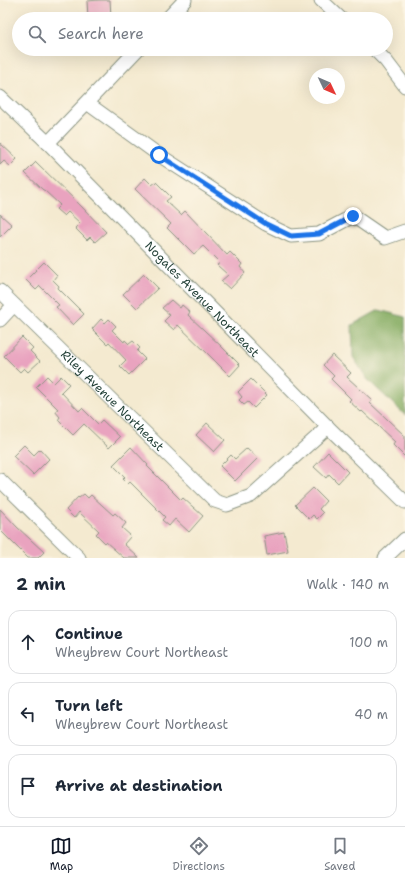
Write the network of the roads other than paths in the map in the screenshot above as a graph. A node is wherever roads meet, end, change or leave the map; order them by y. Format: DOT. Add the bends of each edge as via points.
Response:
graph roads {
  1 [pos="320,0"];
  2 [pos="181,2"];
  3 [pos="173,12"];
  4 [pos="333,12"];
  5 [pos="131,56"];
  6 [pos="381,56"];
  7 [pos="405,86"];
  8 [pos="0,98"];
  9 [pos="87,102"];
  10 [pos="48,143"];
  11 [pos="405,231"];
  12 [pos="0,291"];
  13 [pos="14,305"];
  14 [pos="0,320"];
  15 [pos="328,427"];
  16 [pos="0,480"];
  17 [pos="405,502"];
  18 [pos="405,539"];
  19 [pos="79,558"];
  20 [pos="385,558"];
  1 -- 4 [label="street"];
  2 -- 3 [label="street"];
  5 -- 9 [label="street"];
  6 -- 7 [label="street"];
  8 -- 10 [label="street, Nogales Avenue Northeast"];
  9 -- 10 [label="street"];
  9 -- 11 [label="street" via="159,155 266,224 291,236 319,234 353,216 385,238"];
  10 -- 15 [label="street, Nogales Avenue Northeast"];
  12 -- 13 [label="street, Riley Avenue Northeast"];
  13 -- 14 [label="street"];
  13 -- 15 [label="street, Riley Avenue Northeast" via="215,501 227,505 251,496"];
  15 -- 17 [label="street, Nogales Avenue Northeast"];
  16 -- 19 [label="street"];
  18 -- 20 [label="street"];
}
